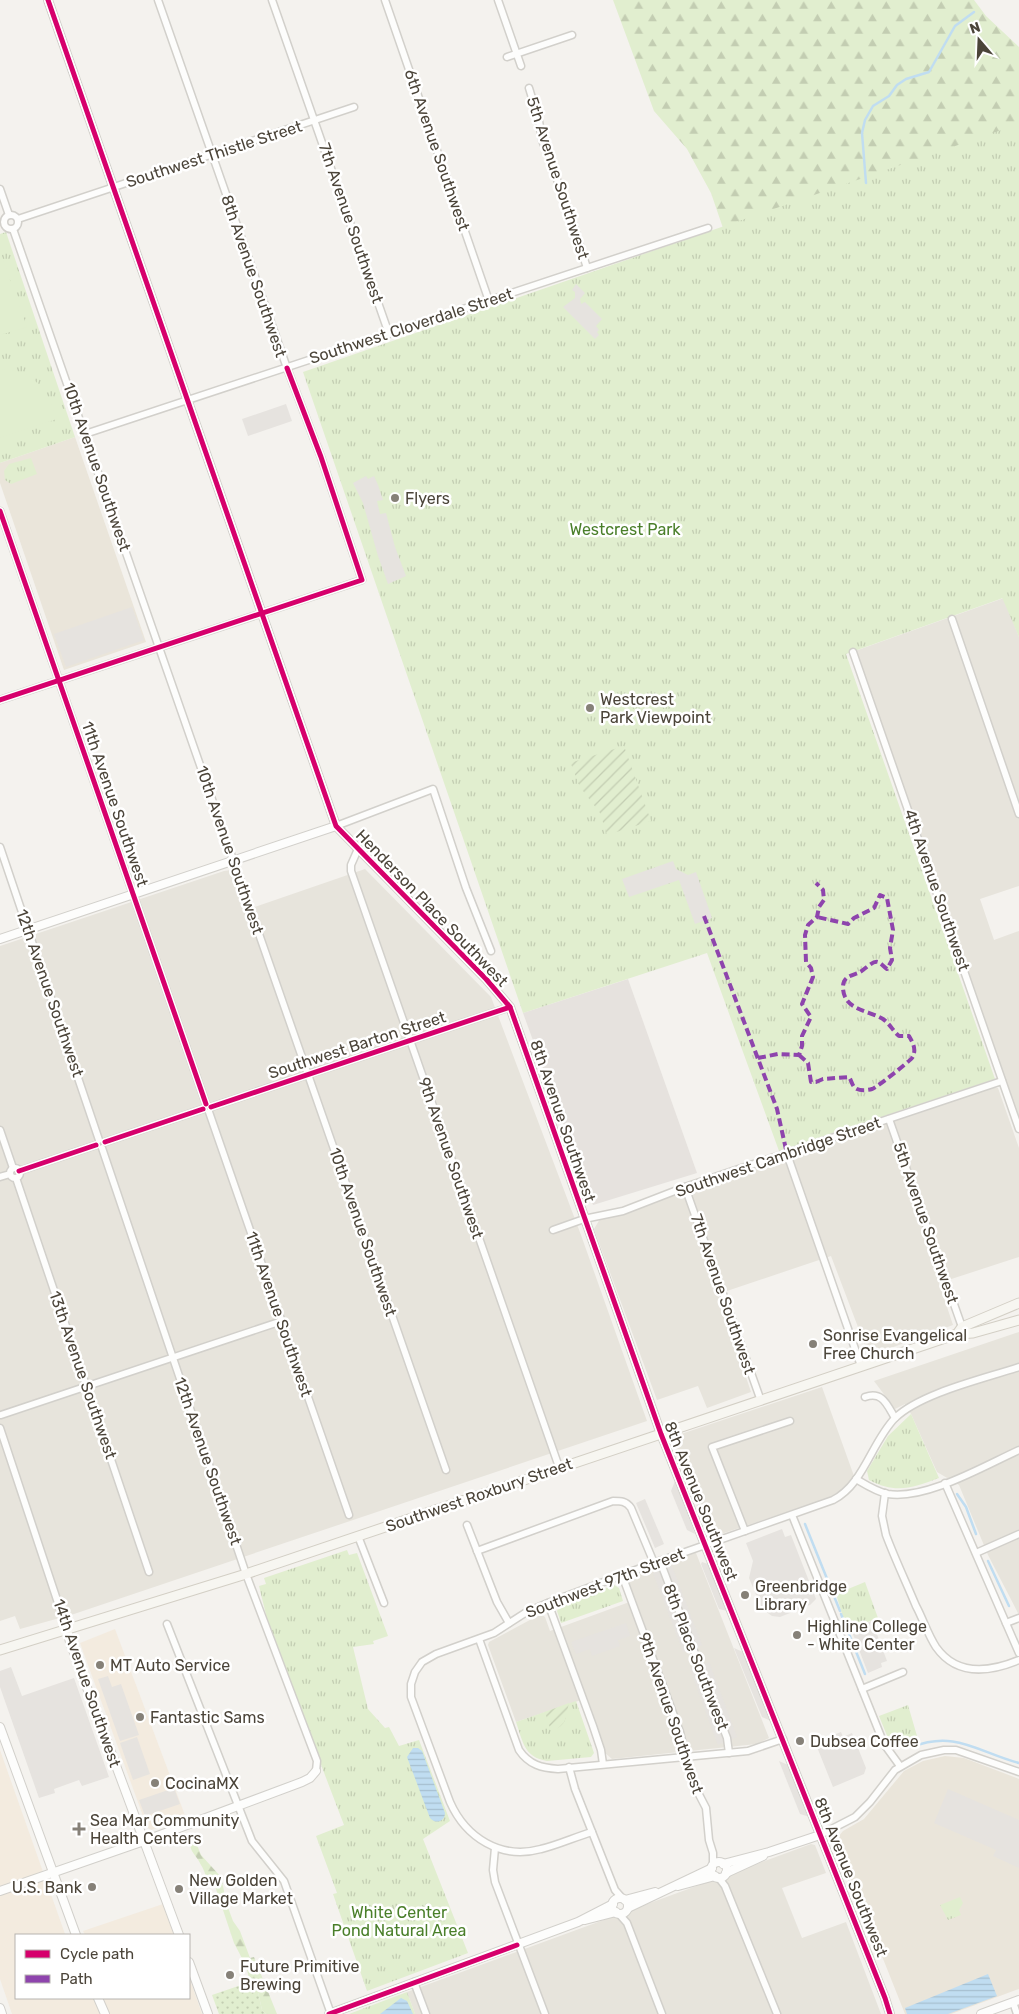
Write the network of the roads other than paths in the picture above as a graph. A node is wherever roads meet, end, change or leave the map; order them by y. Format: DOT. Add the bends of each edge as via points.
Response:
graph roads {
  1 [pos="48,0"];
  2 [pos="158,0"];
  3 [pos="272,0"];
  4 [pos="385,0"];
  5 [pos="498,0"];
  6 [pos="572,35"];
  7 [pos="517,54"];
  8 [pos="507,57"];
  9 [pos="521,66"];
  10 [pos="529,88"];
  11 [pos="354,107"];
  12 [pos="315,121"];
  13 [pos="212,154"];
  14 [pos="113,188"];
  15 [pos="0,189"];
  16 [pos="9,215"];
  17 [pos="18,219"];
  18 [pos="2,224"];
  19 [pos="708,228"];
  20 [pos="13,229"];
  21 [pos="586,268"];
  22 [pos="489,300"];
  23 [pos="389,334"];
  24 [pos="286,368"];
  25 [pos="188,400"];
  26 [pos="86,434"];
  27 [pos="0,511"];
  28 [pos="262,614"];
  29 [pos="952,619"];
  30 [pos="159,648"];
  31 [pos="853,652"];
  32 [pos="58,681"];
  33 [pos="0,700"];
  34 [pos="1019,814"];
  35 [pos="336,826"];
  36 [pos="0,847"];
  37 [pos="358,849"];
  38 [pos="234,861"];
  39 [pos="134,894"];
  40 [pos="28,930"];
  41 [pos="0,939"];
  42 [pos="491,951"];
  43 [pos="510,1007"];
  44 [pos="410,1040"];
  45 [pos="308,1074"];
  46 [pos="1002,1081"];
  47 [pos="207,1108"];
  48 [pos="889,1119"];
  49 [pos="1019,1129"];
  50 [pos="0,1130"];
  51 [pos="101,1144"];
  52 [pos="787,1154"];
  53 [pos="14,1173"];
  54 [pos="0,1177"];
  55 [pos="686,1187"];
  56 [pos="584,1219"];
  57 [pos="553,1230"];
  58 [pos="1017,1305"];
  59 [pos="1019,1320"];
  60 [pos="282,1321"];
  61 [pos="960,1330"];
  62 [pos="173,1357"];
  63 [pos="861,1366"];
  64 [pos="1019,1367"];
  65 [pos="86,1387"];
  66 [pos="865,1397"];
  67 [pos="761,1401"];
  68 [pos="0,1414"];
  69 [pos="895,1418"];
  70 [pos="0,1420"];
  71 [pos="790,1420"];
  72 [pos="0,1428"];
  73 [pos="661,1434"];
  74 [pos="1019,1450"];
  75 [pos="560,1467"];
  76 [pos="446,1470"];
  77 [pos="856,1479"];
  78 [pos="945,1483"];
  79 [pos="885,1493"];
  80 [pos="350,1515"];
  81 [pos="792,1515"];
  82 [pos="467,1525"];
  83 [pos="745,1531"];
  84 [pos="1019,1534"];
  85 [pos="358,1536"];
  86 [pos="705,1545"];
  87 [pos="477,1551"];
  88 [pos="976,1553"];
  89 [pos="657,1562"];
  90 [pos="149,1572"];
  91 [pos="246,1574"];
  92 [pos="622,1575"];
  93 [pos="384,1603"];
  94 [pos="548,1603"];
  95 [pos="1019,1618"];
  96 [pos="168,1624"];
  97 [pos="509,1624"];
  98 [pos="1006,1624"];
  99 [pos="67,1630"];
  100 [pos="479,1639"];
  101 [pos="0,1650"];
  102 [pos="1019,1653"];
  103 [pos="1019,1660"];
  104 [pos="903,1672"];
  105 [pos="862,1689"];
  106 [pos="0,1727"];
  107 [pos="783,1739"];
  108 [pos="730,1753"];
  109 [pos="686,1757"];
  110 [pos="603,1764"];
  111 [pos="900,1766"];
  112 [pos="569,1767"];
  113 [pos="316,1771"];
  114 [pos="1019,1772"];
  115 [pos="239,1806"];
  116 [pos="592,1832"];
  117 [pos="820,1835"];
  118 [pos="144,1841"];
  119 [pos="495,1848"];
  120 [pos="769,1852"];
  121 [pos="713,1853"];
  122 [pos="722,1863"];
  123 [pos="712,1867"];
  124 [pos="53,1872"];
  125 [pos="726,1873"];
  126 [pos="716,1877"];
  127 [pos="726,1886"];
  128 [pos="674,1887"];
  129 [pos="614,1890"];
  130 [pos="0,1891"];
  131 [pos="613,1903"];
  132 [pos="626,1904"];
  133 [pos="617,1913"];
  134 [pos="578,1922"];
  135 [pos="627,1924"];
  136 [pos="76,1934"];
  137 [pos="179,1934"];
  138 [pos="517,1944"];
  139 [pos="190,1965"];
  140 [pos="414,1982"];
  141 [pos="885,1998"];
  142 [pos="98,1999"];
  143 [pos="1016,2001"];
  144 [pos="0,2008"];
  145 [pos="2,2014"];
  146 [pos="104,2014"];
  147 [pos="208,2014"];
  148 [pos="330,2014"];
  149 [pos="426,2014"];
  150 [pos="545,2014"];
  151 [pos="662,2014"];
  152 [pos="776,2014"];
  153 [pos="890,2014"];
  154 [pos="894,2014"];
  155 [pos="981,2014"];
  156 [pos="1017,2014"];
  1 -- 14 [label="street"];
  2 -- 13 [label="street, 8th Avenue Southwest"];
  3 -- 12 [label="street, 7th Avenue Southwest"];
  4 -- 22 [label="street, 6th Avenue Southwest"];
  5 -- 7 [label="street"];
  6 -- 7 [label="street"];
  7 -- 8 [label="street"];
  7 -- 9 [label="street"];
  10 -- 21 [label="street, 5th Avenue Southwest" via="542,140"];
  11 -- 12 [label="street, Southwest Thistle Street"];
  12 -- 13 [label="street, Southwest Thistle Street"];
  12 -- 23 [label="street, 7th Avenue Southwest"];
  13 -- 14 [label="street, Southwest Thistle Street"];
  13 -- 24 [label="street, 8th Avenue Southwest"];
  14 -- 17 [label="street, Southwest Thistle Street"];
  14 -- 25 [label="street"];
  15 -- 16 [label="street"];
  16 -- 17 [label="street"];
  16 -- 18 [label="street"];
  17 -- 20 [label="street" via="18,225"];
  18 -- 20 [label="street"];
  19 -- 21 [label="street, Southwest Cloverdale Street"];
  20 -- 26 [label="street, 10th Avenue Southwest"];
  21 -- 22 [label="street, Southwest Cloverdale Street"];
  22 -- 23 [label="street, Southwest Cloverdale Street"];
  23 -- 24 [label="street, Southwest Cloverdale Street"];
  24 -- 25 [label="street, Southwest Cloverdale Street"];
  24 -- 28 [label="street, 8th Avenue Southwest" via="321,457 362,580"];
  25 -- 26 [label="street, Southwest Cloverdale Street"];
  25 -- 28 [label="street"];
  26 -- 30 [label="street, 10th Avenue Southwest"];
  27 -- 32 [label="street, 11th Avenue Southwest"];
  28 -- 30 [label="street"];
  28 -- 35 [label="street"];
  29 -- 34 [label="street"];
  30 -- 32 [label="street"];
  30 -- 38 [label="street, 10th Avenue Southwest"];
  31 -- 46 [label="street, 4th Avenue Southwest"];
  32 -- 33 [label="street"];
  32 -- 39 [label="street, 11th Avenue Southwest"];
  35 -- 37 [label="street, Henderson Place Southwest"];
  35 -- 38 [label="street"];
  35 -- 42 [label="street" via="433,789"];
  36 -- 40 [label="street, 12th Avenue Southwest"];
  37 -- 43 [label="street, Henderson Place Southwest"];
  37 -- 44 [label="street, 9th Avenue Southwest" via="351,871"];
  38 -- 39 [label="street"];
  38 -- 45 [label="street, 10th Avenue Southwest"];
  39 -- 40 [label="street"];
  39 -- 47 [label="street, 11th Avenue Southwest"];
  40 -- 41 [label="street"];
  40 -- 51 [label="street, 12th Avenue Southwest"];
  43 -- 44 [label="street, Southwest Barton Street"];
  43 -- 56 [label="street, 8th Avenue Southwest"];
  44 -- 45 [label="street, Southwest Barton Street"];
  44 -- 75 [label="street, 9th Avenue Southwest"];
  45 -- 47 [label="street, Southwest Barton Street"];
  45 -- 76 [label="street, 10th Avenue Southwest"];
  46 -- 48 [label="street, Southwest Cambridge Street"];
  46 -- 49 [label="street, 4th Avenue Southwest"];
  47 -- 51 [label="street, Southwest Barton Street"];
  47 -- 60 [label="street, 11th Avenue Southwest"];
  48 -- 52 [label="street, Southwest Cambridge Street"];
  48 -- 61 [label="street, 5th Avenue Southwest"];
  50 -- 53 [label="street, 13th Avenue Southwest"];
  51 -- 53 [label="street, Southwest Barton Street"];
  51 -- 62 [label="street, 12th Avenue Southwest"];
  52 -- 55 [label="street, Southwest Cambridge Street"];
  52 -- 63 [label="street"];
  53 -- 54 [label="street, Southwest Barton Street"];
  53 -- 65 [label="street, 13th Avenue Southwest"];
  55 -- 56 [label="street, Southwest Cambridge Street" via="623,1211"];
  55 -- 67 [label="street, 7th Avenue Southwest"];
  56 -- 57 [label="street, Southwest Cambridge Street"];
  56 -- 73 [label="street, 8th Avenue Southwest"];
  58 -- 61 [label="main road, Southwest Roxbury Street"];
  59 -- 61 [label="main road, Southwest Roxbury Street" via="974,1333"];
  60 -- 62 [label="street"];
  60 -- 80 [label="street, 11th Avenue Southwest"];
  61 -- 63 [label="main road, Southwest Roxbury Street"];
  62 -- 65 [label="street"];
  62 -- 91 [label="street, 12th Avenue Southwest"];
  63 -- 67 [label="main road, Southwest Roxbury Street"];
  64 -- 69 [label="street, Southwest 97th Street" via="921,1399"];
  65 -- 68 [label="street"];
  65 -- 90 [label="street, 13th Avenue Southwest"];
  66 -- 69 [label="street" via="881,1398"];
  67 -- 73 [label="main road, Southwest Roxbury Street"];
  68 -- 70 [label="street"];
  69 -- 77 [label="street, Southwest 97th Street"];
  71 -- 83 [label="street" via="712,1447"];
  72 -- 99 [label="street, 14th Avenue Southwest"];
  73 -- 75 [label="main road, Southwest Roxbury Street"];
  73 -- 86 [label="street, 8th Avenue Southwest"];
  74 -- 78 [label="street"];
  75 -- 85 [label="main road, Southwest Roxbury Street"];
  77 -- 79 [label="street"];
  77 -- 81 [label="street, Southwest 97th Street" via="840,1496"];
  78 -- 79 [label="street" via="914,1494"];
  78 -- 88 [label="street"];
  79 -- 103 [label="street" via="882,1516 886,1535 937,1648 955,1663 971,1669 995,1669"];
  81 -- 83 [label="street, Southwest 97th Street"];
  81 -- 105 [label="street"];
  82 -- 87 [label="street"];
  83 -- 86 [label="street, Southwest 97th Street"];
  84 -- 88 [label="street"];
  85 -- 91 [label="main road, Southwest Roxbury Street"];
  85 -- 93 [label="street"];
  86 -- 89 [label="street, Southwest 97th Street"];
  86 -- 107 [label="street, 8th Avenue Southwest"];
  87 -- 89 [label="street, 8th Place Southwest" via="613,1501 626,1503 631,1508"];
  87 -- 97 [label="street"];
  88 -- 98 [label="street"];
  89 -- 92 [label="street, Southwest 97th Street"];
  89 -- 108 [label="street, 8th Place Southwest" via="727,1738"];
  91 -- 99 [label="main road, Southwest Roxbury Street"];
  91 -- 113 [label="street, 12th Avenue Southwest" via="317,1760"];
  92 -- 94 [label="street, Southwest 97th Street"];
  92 -- 109 [label="street, 9th Avenue Southwest" via="680,1732"];
  94 -- 97 [label="street, Southwest 97th Street" via="525,1612"];
  94 -- 110 [label="street" via="593,1726"];
  95 -- 98 [label="street"];
  96 -- 115 [label="street"];
  97 -- 100 [label="street, Southwest 97th Street"];
  98 -- 102 [label="street"];
  99 -- 101 [label="main road, Southwest Roxbury Street"];
  99 -- 118 [label="street, 14th Avenue Southwest"];
  100 -- 112 [label="street" via="524,1758 538,1766"];
  100 -- 119 [label="street, Southwest 97th Street" via="422,1662 411,1684 411,1697 456,1815 469,1831"];
  104 -- 105 [label="street"];
  105 -- 111 [label="street" via="884,1744"];
  106 -- 124 [label="street"];
  107 -- 108 [label="street" via="758,1749"];
  107 -- 117 [label="street, 8th Avenue Southwest"];
  108 -- 109 [label="street"];
  109 -- 110 [label="street"];
  109 -- 121 [label="street, 9th Avenue Southwest" via="691,1779 706,1808"];
  110 -- 112 [label="street"];
  111 -- 114 [label="street" via="920,1755 956,1750"];
  111 -- 117 [label="street" via="855,1817"];
  112 -- 116 [label="street"];
  113 -- 115 [label="street" via="302,1782"];
  115 -- 118 [label="street"];
  115 -- 148 [label="street" via="255,1847 284,1881"];
  116 -- 119 [label="street" via="540,1850 525,1852"];
  116 -- 129 [label="street"];
  117 -- 120 [label="street"];
  117 -- 141 [label="street, 8th Avenue Southwest"];
  118 -- 124 [label="street"];
  118 -- 137 [label="street, 14th Avenue Southwest"];
  119 -- 138 [label="street" via="495,1882"];
  120 -- 122 [label="street"];
  120 -- 125 [label="street"];
  121 -- 122 [label="street"];
  121 -- 123 [label="street, 9th Avenue Southwest"];
  122 -- 123 [label="street"];
  122 -- 125 [label="street"];
  123 -- 126 [label="street"];
  123 -- 128 [label="street"];
  124 -- 130 [label="street"];
  124 -- 136 [label="street"];
  125 -- 126 [label="street"];
  125 -- 127 [label="street"];
  126 -- 127 [label="street"];
  126 -- 128 [label="street"];
  127 -- 152 [label="street"];
  128 -- 132 [label="street"];
  129 -- 131 [label="street"];
  129 -- 132 [label="street"];
  131 -- 132 [label="street" via="618,1899"];
  131 -- 133 [label="street"];
  131 -- 134 [label="street"];
  132 -- 133 [label="street" via="624,1913"];
  132 -- 135 [label="street"];
  133 -- 134 [label="street"];
  133 -- 135 [label="street"];
  134 -- 138 [label="street"];
  135 -- 151 [label="street"];
  138 -- 140 [label="street"];
  138 -- 150 [label="street"];
  139 -- 147 [label="street"];
  140 -- 148 [label="street"];
  140 -- 149 [label="street"];
  141 -- 153 [label="street, 8th Avenue Southwest"];
  141 -- 154 [label="street, 8th Avenue Southwest"];
  142 -- 146 [label="street"];
  143 -- 155 [label="street"];
  143 -- 156 [label="street"];
  144 -- 145 [label="street"];
}
